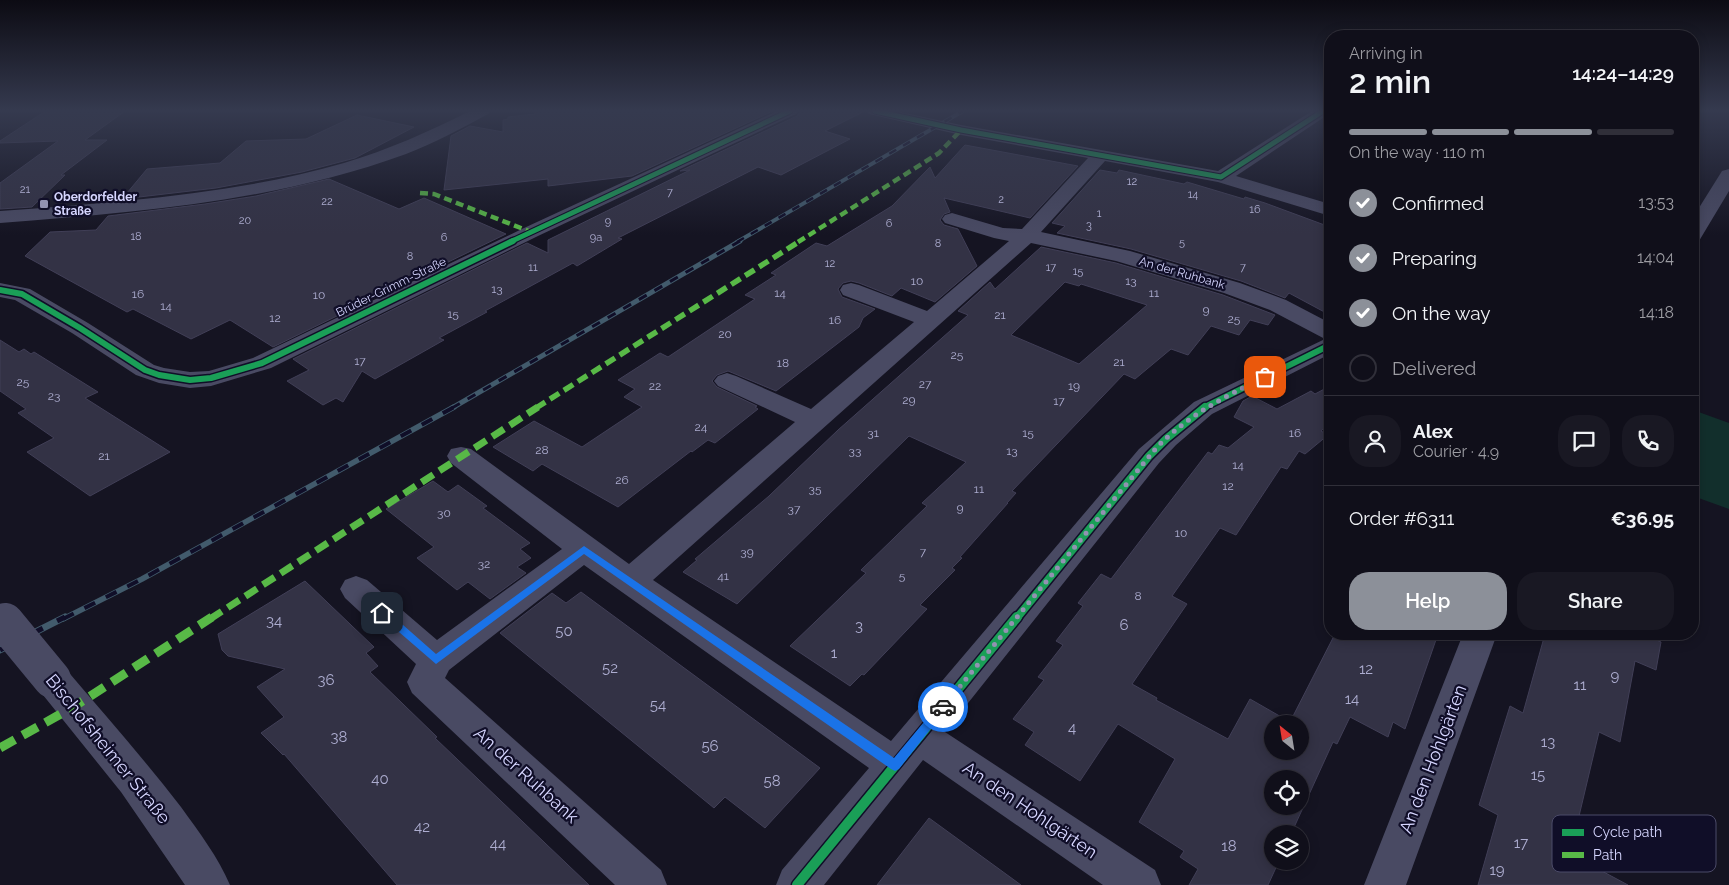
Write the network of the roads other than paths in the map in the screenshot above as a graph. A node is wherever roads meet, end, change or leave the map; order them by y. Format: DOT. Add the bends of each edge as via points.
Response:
graph roads {
  1 [pos="395,152"];
  2 [pos="701,152"];
  3 [pos="1091,152"];
  4 [pos="1259,152"];
  5 [pos="1101,154"];
  6 [pos="1729,175"];
  7 [pos="1221,177"];
  8 [pos="1324,208"];
  9 [pos="1699,214"];
  10 [pos="0,217"];
  11 [pos="952,219"];
  12 [pos="1027,236"];
  13 [pos="0,290"];
  14 [pos="851,290"];
  15 [pos="930,320"];
  16 [pos="1324,329"];
  17 [pos="1324,348"];
  18 [pos="728,381"];
  19 [pos="813,420"];
  20 [pos="461,456"];
  21 [pos="584,549"];
  22 [pos="630,581"];
  23 [pos="356,589"];
  24 [pos="2,619"];
  25 [pos="1478,640"];
  26 [pos="436,660"];
  27 [pos="919,736"];
  28 [pos="895,766"];
  29 [pos="209,885"];
  30 [pos="646,885"];
  31 [pos="797,885"];
  32 [pos="1140,885"];
  33 [pos="1385,885"];
  1 -- 10 [label="street" via="296,181 243,192 180,201"];
  2 -- 13 [label="street, Brüder-Grimm-Straße" via="262,363 232,373 190,380 158,375 22,294"];
  3 -- 5 [label="street"];
  4 -- 7 [label="street"];
  5 -- 7 [label="street"];
  5 -- 12 [label="street"];
  6 -- 9 [label="street"];
  7 -- 8 [label="street"];
  11 -- 12 [label="street, An der Ruhbank" via="1001,234"];
  12 -- 15 [label="street"];
  12 -- 16 [label="street, An der Ruhbank" via="1122,256 1232,288"];
  14 -- 15 [label="street"];
  15 -- 19 [label="street"];
  17 -- 27 [label="street" via="1203,408 1166,439"];
  18 -- 19 [label="street"];
  19 -- 22 [label="street"];
  20 -- 21 [label="street"];
  21 -- 22 [label="street"];
  21 -- 26 [label="street, An der Ruhbank"];
  22 -- 28 [label="street"];
  23 -- 26 [label="street"];
  24 -- 29 [label="street, Bischofsheimer Straße, bridge" via="110,749 187,848"];
  25 -- 33 [label="street, An den Hohlgärten"];
  26 -- 30 [label="street, An der Ruhbank" via="424,682"];
  27 -- 28 [label="street"];
  27 -- 32 [label="street, An den Hohlgärten"];
  28 -- 31 [label="street"];
}
